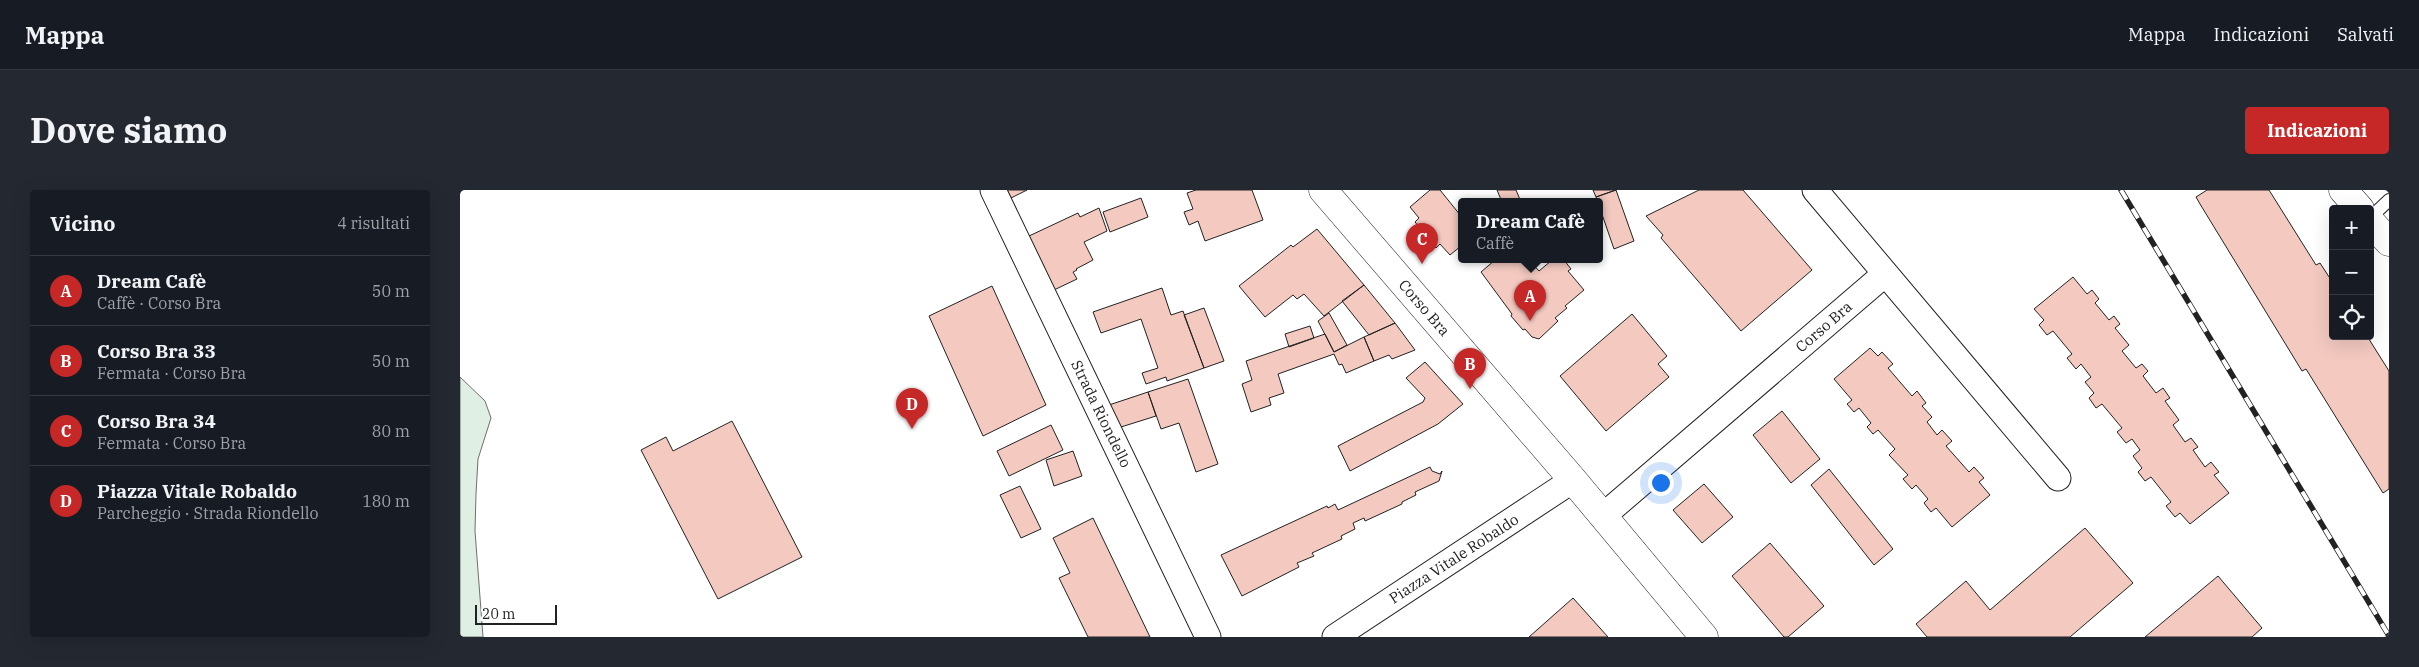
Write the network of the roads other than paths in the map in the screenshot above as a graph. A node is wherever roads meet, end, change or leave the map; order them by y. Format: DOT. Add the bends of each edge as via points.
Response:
graph roads {
  1 [pos="993,190"];
  2 [pos="1323,190"];
  3 [pos="1815,190"];
  4 [pos="2343,190"];
  5 [pos="2389,200"];
  6 [pos="2356,205"];
  7 [pos="2374,215"];
  8 [pos="2374,224"];
  9 [pos="2389,242"];
  10 [pos="1886,274"];
  11 [pos="2058,478"];
  12 [pos="1573,480"];
  13 [pos="1603,516"];
  14 [pos="1208,637"];
  15 [pos="1335,637"];
  16 [pos="1704,637"];
  1 -- 14 [label="street, Strada Riondello"];
  2 -- 12 [label="street, Corso Bra"];
  3 -- 10 [label="street"];
  4 -- 6 [label="street"];
  5 -- 7 [label="lane"];
  8 -- 9 [label="street"];
  10 -- 11 [label="street"];
  10 -- 13 [label="street, Corso Bra"];
  12 -- 13 [label="street, Corso Bra"];
  12 -- 15 [label="street, Piazza Vitale Robaldo"];
  13 -- 16 [label="street, Corso Bra"];
}
